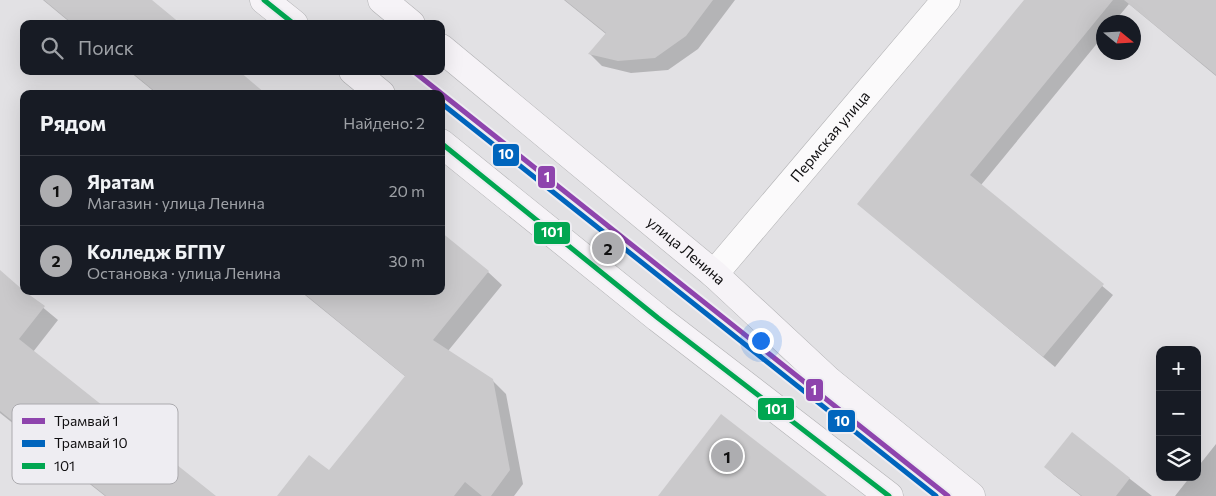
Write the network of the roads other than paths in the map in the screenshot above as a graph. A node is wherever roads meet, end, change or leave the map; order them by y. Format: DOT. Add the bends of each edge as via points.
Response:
graph roads {
  1 [pos="264,0"];
  2 [pos="382,0"];
  3 [pos="946,0"];
  4 [pos="289,20"];
  5 [pos="406,20"];
  6 [pos="445,51"];
  7 [pos="358,75"];
  8 [pos="376,90"];
  9 [pos="445,146"];
  10 [pos="714,274"];
  11 [pos="889,496"];
  12 [pos="971,496"];
  1 -- 4 [label="street"];
  2 -- 5 [label="street"];
  3 -- 10 [label="street, Пермская улица"];
  6 -- 10 [label="street, улица Ленина"];
  7 -- 8 [label="street"];
  9 -- 11 [label="street" via="658,318"];
  10 -- 12 [label="street, улица Ленина" via="829,381"];
}
